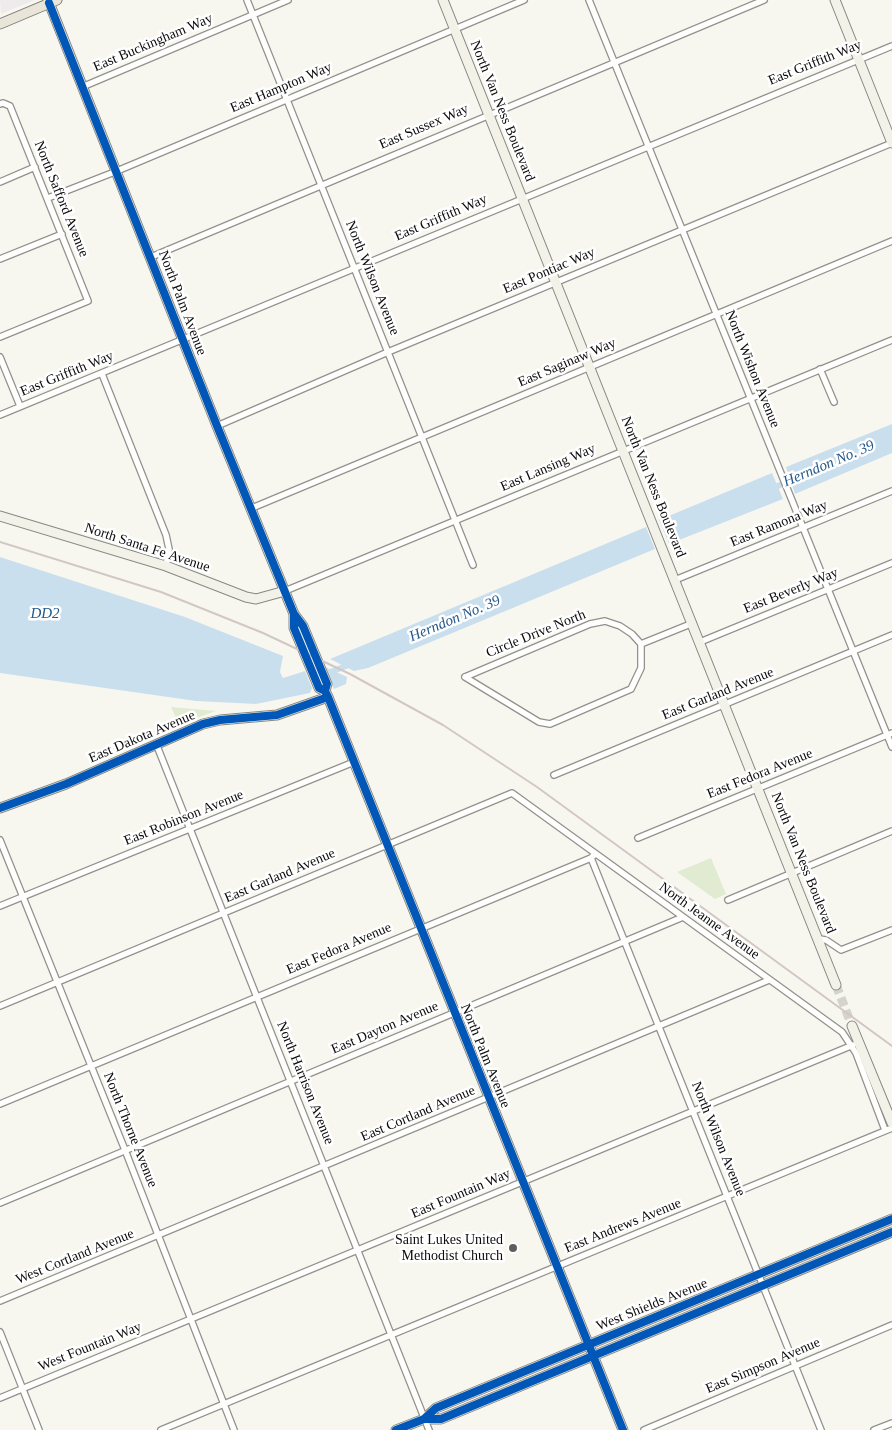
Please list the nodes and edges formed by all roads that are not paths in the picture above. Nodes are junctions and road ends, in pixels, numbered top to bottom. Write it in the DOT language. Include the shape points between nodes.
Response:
graph roads {
  1 [pos="247,0"];
  2 [pos="288,0"];
  3 [pos="443,0"];
  4 [pos="524,0"];
  5 [pos="589,0"];
  6 [pos="764,0"];
  7 [pos="835,0"];
  8 [pos="51,1"];
  9 [pos="253,15"];
  10 [pos="0,24"];
  11 [pos="454,29"];
  12 [pos="892,46"];
  13 [pos="859,59"];
  14 [pos="614,62"];
  15 [pos="82,87"];
  16 [pos="287,99"];
  17 [pos="0,104"];
  18 [pos="489,114"];
  19 [pos="892,143"];
  20 [pos="648,145"];
  21 [pos="35,167"];
  22 [pos="117,172"];
  23 [pos="0,182"];
  24 [pos="321,184"];
  25 [pos="48,198"];
  26 [pos="522,198"];
  27 [pos="682,230"];
  28 [pos="62,234"];
  29 [pos="892,242"];
  30 [pos="151,257"];
  31 [pos="0,260"];
  32 [pos="354,268"];
  33 [pos="556,282"];
  34 [pos="717,314"];
  35 [pos="0,337"];
  36 [pos="182,340"];
  37 [pos="892,340"];
  38 [pos="388,352"];
  39 [pos="0,357"];
  40 [pos="590,367"];
  41 [pos="820,369"];
  42 [pos="102,374"];
  43 [pos="750,398"];
  44 [pos="834,402"];
  45 [pos="20,406"];
  46 [pos="0,415"];
  47 [pos="217,426"];
  48 [pos="421,436"];
  49 [pos="623,450"];
  50 [pos="892,491"];
  51 [pos="252,508"];
  52 [pos="0,516"];
  53 [pos="455,521"];
  54 [pos="803,528"];
  55 [pos="892,563"];
  56 [pos="473,565"];
  57 [pos="166,566"];
  58 [pos="675,580"];
  59 [pos="828,589"];
  60 [pos="285,590"];
  61 [pos="693,623"];
  62 [pos="892,635"];
  63 [pos="700,642"];
  64 [pos="641,644"];
  65 [pos="854,651"];
  66 [pos="324,690"];
  67 [pos="725,705"];
  68 [pos="890,734"];
  69 [pos="157,746"];
  70 [pos="892,747"];
  71 [pos="354,762"];
  72 [pos="554,774"];
  73 [pos="759,788"];
  74 [pos="512,793"];
  75 [pos="0,808"];
  76 [pos="190,829"];
  77 [pos="892,832"];
  78 [pos="638,838"];
  79 [pos="0,840"];
  80 [pos="387,844"];
  81 [pos="593,856"];
  82 [pos="792,873"];
  83 [pos="24,897"];
  84 [pos="728,900"];
  85 [pos="0,906"];
  86 [pos="224,914"];
  87 [pos="683,918"];
  88 [pos="420,928"];
  89 [pos="892,930"];
  90 [pos="819,940"];
  91 [pos="624,942"];
  92 [pos="769,980"];
  93 [pos="58,982"];
  94 [pos="836,985"];
  95 [pos="257,997"];
  96 [pos="0,1006"];
  97 [pos="454,1013"];
  98 [pos="852,1026"];
  99 [pos="658,1027"];
  100 [pos="852,1045"];
  101 [pos="91,1066"];
  102 [pos="291,1081"];
  103 [pos="870,1085"];
  104 [pos="488,1097"];
  105 [pos="882,1098"];
  106 [pos="0,1104"];
  107 [pos="693,1112"];
  108 [pos="889,1127"];
  109 [pos="892,1128"];
  110 [pos="125,1150"];
  111 [pos="326,1166"];
  112 [pos="522,1182"];
  113 [pos="728,1196"];
  114 [pos="0,1203"];
  115 [pos="892,1220"];
  116 [pos="892,1232"];
  117 [pos="159,1236"];
  118 [pos="358,1251"];
  119 [pos="556,1267"];
  120 [pos="760,1280"];
  121 [pos="0,1301"];
  122 [pos="190,1319"];
  123 [pos="892,1325"];
  124 [pos="0,1332"];
  125 [pos="390,1336"];
  126 [pos="587,1346"];
  127 [pos="591,1356"];
  128 [pos="794,1366"];
  129 [pos="23,1388"];
  130 [pos="0,1398"];
  131 [pos="224,1404"];
  132 [pos="424,1419"];
  133 [pos="892,1423"];
  134 [pos="39,1430"];
  135 [pos="161,1430"];
  136 [pos="234,1430"];
  137 [pos="396,1430"];
  138 [pos="429,1430"];
  139 [pos="622,1430"];
  140 [pos="644,1430"];
  141 [pos="821,1430"];
  142 [pos="874,1430"];
  1 -- 9 [label="street, North Wilson Avenue"];
  2 -- 9 [label="street, East Buckingham Way"];
  3 -- 11 [label="main road, North Van Ness Boulevard"];
  4 -- 11 [label="street, East Hampton Way"];
  5 -- 14 [label="street, North Wishon Avenue"];
  6 -- 14 [label="street, East Sussex Way"];
  7 -- 13 [label="main road"];
  8 -- 10 [label="main road"];
  8 -- 15 [label="main road, North Palm Avenue"];
  9 -- 15 [label="street, East Buckingham Way"];
  9 -- 16 [label="street, North Wilson Avenue"];
  11 -- 16 [label="street, East Hampton Way"];
  11 -- 18 [label="main road, North Van Ness Boulevard"];
  12 -- 13 [label="street, East Griffith Way"];
  13 -- 19 [label="main road"];
  13 -- 20 [label="street, East Griffith Way"];
  14 -- 18 [label="street, East Sussex Way"];
  14 -- 20 [label="street, North Wishon Avenue"];
  15 -- 22 [label="main road, North Palm Avenue"];
  16 -- 22 [label="street, East Hampton Way"];
  16 -- 24 [label="street, North Wilson Avenue"];
  17 -- 21 [label="street, North Safford Avenue" via="10,106"];
  18 -- 24 [label="street, East Sussex Way"];
  18 -- 26 [label="main road, North Van Ness Boulevard"];
  19 -- 27 [label="street, East Pontiac Way"];
  20 -- 26 [label="street, East Griffith Way"];
  20 -- 27 [label="street, North Wishon Avenue"];
  21 -- 23 [label="street"];
  21 -- 25 [label="street, North Safford Avenue"];
  22 -- 25 [label="street, East Hampton Way"];
  22 -- 30 [label="main road, North Palm Avenue"];
  24 -- 30 [label="street, East Sussex Way"];
  24 -- 32 [label="street, North Wilson Avenue"];
  25 -- 28 [label="street, North Safford Avenue"];
  26 -- 32 [label="street, East Griffith Way"];
  26 -- 33 [label="main road, North Van Ness Boulevard"];
  27 -- 33 [label="street, East Pontiac Way"];
  27 -- 34 [label="street, North Wishon Avenue"];
  28 -- 31 [label="street"];
  28 -- 35 [label="street, North Safford Avenue" via="88,300"];
  29 -- 34 [label="street, East Saginaw Way"];
  30 -- 36 [label="main road, North Palm Avenue"];
  32 -- 36 [label="street, East Griffith Way"];
  32 -- 38 [label="street, North Wilson Avenue"];
  33 -- 38 [label="street, East Pontiac Way"];
  33 -- 40 [label="main road, North Van Ness Boulevard"];
  34 -- 40 [label="street, East Saginaw Way"];
  34 -- 43 [label="street, North Wishon Avenue"];
  36 -- 42 [label="street, East Griffith Way"];
  36 -- 47 [label="main road, North Palm Avenue"];
  37 -- 41 [label="street, East Lansing Way"];
  38 -- 47 [label="street, East Pontiac Way"];
  38 -- 48 [label="street, North Wilson Avenue"];
  39 -- 45 [label="street"];
  40 -- 48 [label="street, East Saginaw Way"];
  40 -- 49 [label="main road, North Van Ness Boulevard"];
  41 -- 43 [label="street, East Lansing Way"];
  41 -- 44 [label="street"];
  42 -- 45 [label="street, East Griffith Way"];
  42 -- 57 [label="street" via="166,535 169,549"];
  43 -- 49 [label="street, East Lansing Way"];
  43 -- 54 [label="street, North Wishon Avenue"];
  45 -- 46 [label="street, East Griffith Way"];
  47 -- 51 [label="main road, North Palm Avenue"];
  48 -- 51 [label="street, East Saginaw Way"];
  48 -- 53 [label="street, North Wilson Avenue"];
  49 -- 53 [label="street, East Lansing Way"];
  49 -- 58 [label="main road, North Van Ness Boulevard"];
  50 -- 54 [label="street, East Ramona Way"];
  51 -- 60 [label="main road, North Palm Avenue"];
  52 -- 57 [label="main road, North Santa Fe Avenue"];
  53 -- 56 [label="street, North Wilson Avenue"];
  53 -- 60 [label="street, East Lansing Way"];
  54 -- 58 [label="street, East Ramona Way"];
  54 -- 59 [label="street, North Wishon Avenue"];
  55 -- 59 [label="street, East Beverly Way"];
  57 -- 60 [label="main road, North Santa Fe Avenue" via="246,597 256,599"];
  58 -- 61 [label="main road, North Van Ness Boulevard"];
  59 -- 63 [label="street, East Beverly Way"];
  59 -- 65 [label="street, North Wishon Avenue"];
  60 -- 66 [label="main road, North Palm Avenue" via="294,614 294,628"];
  61 -- 63 [label="main road, North Van Ness Boulevard"];
  61 -- 64 [label="street"];
  62 -- 65 [label="street, East Garland Avenue"];
  63 -- 67 [label="main road, North Van Ness Boulevard"];
  64 -- 64 [label="street, Circle Drive North" via="641,668 631,689 550,724 539,722 465,677 597,623 620,626"];
  65 -- 67 [label="street, East Garland Avenue"];
  65 -- 68 [label="street, North Wishon Avenue"];
  66 -- 69 [label="main road, East Dakota Avenue" via="276,714 203,724"];
  66 -- 71 [label="main road, North Palm Avenue"];
  67 -- 72 [label="street, East Garland Avenue"];
  67 -- 73 [label="main road, North Van Ness Boulevard"];
  68 -- 70 [label="street, North Wishon Avenue"];
  68 -- 73 [label="street, East Fedora Avenue"];
  69 -- 75 [label="main road, East Dakota Avenue"];
  69 -- 76 [label="street, North Harrison Avenue"];
  71 -- 76 [label="street, East Robinson Avenue"];
  71 -- 80 [label="main road, North Palm Avenue"];
  73 -- 78 [label="street, East Fedora Avenue"];
  73 -- 82 [label="main road, North Van Ness Boulevard"];
  74 -- 80 [label="street, East Garland Avenue"];
  74 -- 81 [label="street, North Jeanne Avenue"];
  76 -- 83 [label="street, East Robinson Avenue"];
  76 -- 86 [label="street, North Harrison Avenue"];
  77 -- 82 [label="street"];
  79 -- 83 [label="street, North Thorne Avenue"];
  80 -- 86 [label="street, East Garland Avenue"];
  80 -- 88 [label="main road, North Palm Avenue"];
  81 -- 87 [label="street, North Jeanne Avenue"];
  81 -- 88 [label="street, East Fedora Avenue"];
  81 -- 91 [label="street, North Wilson Avenue"];
  82 -- 84 [label="street"];
  82 -- 90 [label="main road, North Van Ness Boulevard"];
  83 -- 85 [label="street, East Robinson Avenue"];
  83 -- 93 [label="street, North Thorne Avenue"];
  86 -- 93 [label="street, East Garland Avenue"];
  86 -- 95 [label="street, North Harrison Avenue"];
  87 -- 91 [label="street, East Dayton Avenue"];
  87 -- 92 [label="street, North Jeanne Avenue"];
  88 -- 95 [label="street, East Fedora Avenue"];
  88 -- 97 [label="main road, North Palm Avenue"];
  89 -- 90 [label="street" via="841,950 826,940"];
  90 -- 94 [label="main road, North Van Ness Boulevard"];
  91 -- 97 [label="street, East Dayton Avenue"];
  91 -- 99 [label="street, North Wilson Avenue"];
  92 -- 99 [label="street, East Cortland Avenue"];
  92 -- 100 [label="street, North Jeanne Avenue" via="842,1032"];
  93 -- 96 [label="street, East Garland Avenue"];
  93 -- 101 [label="street, North Thorne Avenue"];
  95 -- 101 [label="street, East Fedora Avenue"];
  95 -- 102 [label="street, North Harrison Avenue"];
  97 -- 102 [label="street, East Dayton Avenue"];
  97 -- 104 [label="main road, North Palm Avenue"];
  98 -- 105 [label="main road"];
  99 -- 104 [label="street, East Cortland Avenue"];
  99 -- 107 [label="street, North Wilson Avenue"];
  100 -- 103 [label="street, North Jeanne Avenue"];
  100 -- 107 [label="street, East Fountain Way"];
  101 -- 106 [label="street, East Fedora Avenue"];
  101 -- 110 [label="street, North Thorne Avenue"];
  102 -- 110 [label="street, East Dayton Avenue"];
  102 -- 111 [label="street, North Harrison Avenue"];
  103 -- 105 [label="street, North Jeanne Avenue"];
  103 -- 108 [label="street, North Jeanne Avenue"];
  104 -- 111 [label="street, East Cortland Avenue"];
  104 -- 112 [label="main road, North Palm Avenue"];
  105 -- 108 [label="main road"];
  107 -- 112 [label="street, East Fountain Way"];
  107 -- 113 [label="street, North Wilson Avenue"];
  108 -- 109 [label="street, East Andrews Avenue"];
  108 -- 113 [label="street, East Andrews Avenue"];
  110 -- 114 [label="street, East Dayton Avenue"];
  110 -- 117 [label="street, North Thorne Avenue"];
  111 -- 117 [label="street, East Cortland Avenue"];
  111 -- 118 [label="street, North Harrison Avenue"];
  112 -- 118 [label="street, East Fountain Way"];
  112 -- 119 [label="main road, North Palm Avenue"];
  113 -- 119 [label="street, East Andrews Avenue"];
  113 -- 120 [label="street, North Wilson Avenue"];
  115 -- 120 [label="main road, West Shields Avenue"];
  116 -- 120 [label="main road, West Shields Avenue"];
  117 -- 121 [label="street, West Cortland Avenue"];
  117 -- 122 [label="street, North Thorne Avenue"];
  118 -- 122 [label="street, East Fountain Way"];
  118 -- 125 [label="street, North Harrison Avenue"];
  119 -- 125 [label="street, East Andrews Avenue"];
  119 -- 126 [label="main road, North Palm Avenue"];
  120 -- 126 [label="main road, West Shields Avenue"];
  120 -- 127 [label="main road, West Shields Avenue"];
  120 -- 128 [label="street, North Wilson Avenue"];
  122 -- 129 [label="street, West Fountain Way"];
  122 -- 131 [label="street, North Thorne Avenue"];
  123 -- 128 [label="street, East Simpson Avenue"];
  124 -- 129 [label="street"];
  125 -- 131 [label="street, East Andrews Avenue"];
  125 -- 132 [label="street, North Harrison Avenue"];
  126 -- 127 [label="main road, North Palm Avenue"];
  126 -- 132 [label="main road, West Shields Avenue" via="436,1408"];
  127 -- 132 [label="main road, West Shields Avenue" via="441,1419"];
  127 -- 139 [label="main road, North Palm Avenue"];
  128 -- 140 [label="street, East Simpson Avenue"];
  128 -- 141 [label="street, North Wilson Avenue"];
  129 -- 130 [label="street, West Fountain Way"];
  129 -- 134 [label="street"];
  131 -- 135 [label="street, East Andrews Avenue"];
  131 -- 136 [label="street, North Thorne Avenue"];
  132 -- 137 [label="main road, West Shields Avenue"];
  132 -- 138 [label="street, North Harrison Avenue"];
  133 -- 142 [label="street"];
}
